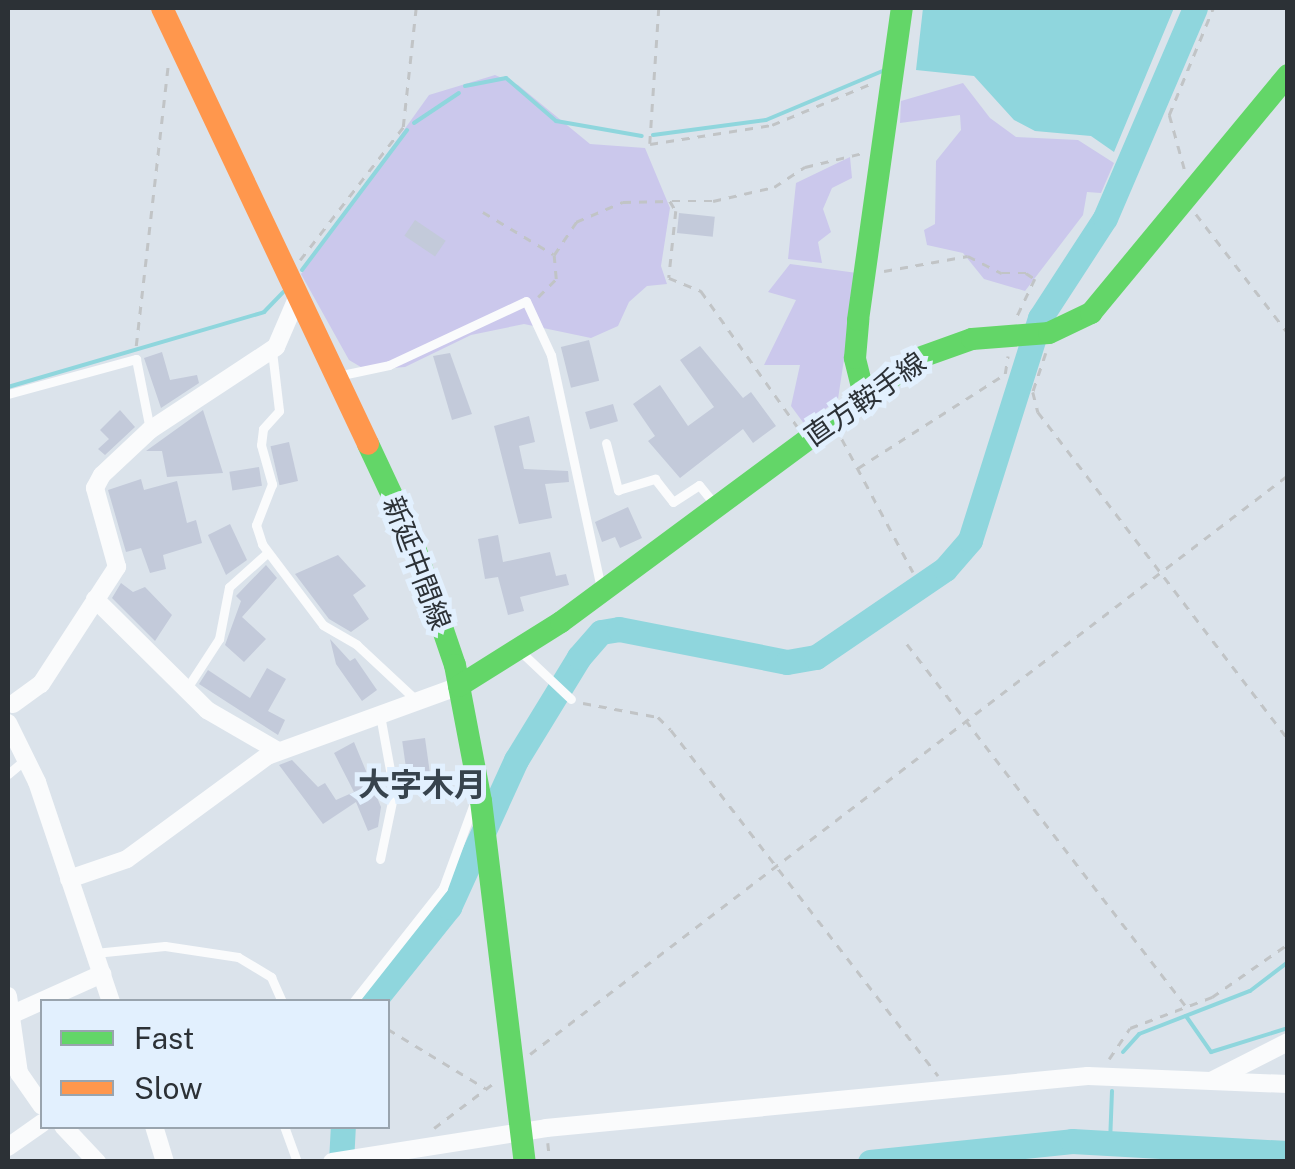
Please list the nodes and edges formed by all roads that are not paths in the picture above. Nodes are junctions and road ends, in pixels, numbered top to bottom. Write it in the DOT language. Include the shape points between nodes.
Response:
graph roads {
  1 [pos="162,8"];
  2 [pos="902,8"];
  3 [pos="1288,75"];
  4 [pos="298,296"];
  5 [pos="272,351"];
  6 [pos="337,376"];
  7 [pos="8,394"];
  8 [pos="864,395"];
  9 [pos="150,430"];
  10 [pos="606,444"];
  11 [pos="717,507"];
  12 [pos="268,553"];
  13 [pos="602,592"];
  14 [pos="95,599"];
  15 [pos="520,651"];
  16 [pos="459,686"];
  17 [pos="186,690"];
  18 [pos="416,699"];
  19 [pos="572,699"];
  20 [pos="13,704"];
  21 [pos="380,712"];
  22 [pos="8,722"];
  23 [pos="278,751"];
  24 [pos="28,758"];
  25 [pos="8,774"];
  26 [pos="480,797"];
  27 [pos="380,859"];
  28 [pos="70,879"];
  29 [pos="94,953"];
  30 [pos="102,974"];
  31 [pos="8,996"];
  32 [pos="46,999"];
  33 [pos="110,999"];
  34 [pos="281,999"];
  35 [pos="355,999"];
  36 [pos="40,1002"];
  37 [pos="13,1014"];
  38 [pos="1288,1042"];
  39 [pos="1213,1080"];
  40 [pos="1288,1084"];
  41 [pos="40,1103"];
  42 [pos="40,1125"];
  43 [pos="66,1129"];
  44 [pos="155,1129"];
  45 [pos="285,1129"];
  46 [pos="524,1144"];
  47 [pos="8,1147"];
  48 [pos="96,1162"];
  49 [pos="165,1162"];
  50 [pos="297,1162"];
  51 [pos="332,1162"];
  1 -- 4 [label="main road, 新延中間線"];
  2 -- 8 [label="main road" via="855,358"];
  3 -- 8 [label="main road, 直方鞍手線" via="1091,313 1052,332 948,344"];
  4 -- 5 [label="street"];
  4 -- 6 [label="main road, 新延中間線"];
  5 -- 9 [label="street"];
  5 -- 12 [label="lane" via="279,411 263,430 272,484 256,525"];
  6 -- 13 [label="lane" via="389,365 526,302 551,355"];
  6 -- 16 [label="main road, 新延中間線" via="410,536"];
  7 -- 9 [label="lane" via="136,358"];
  8 -- 11 [label="main road, 直方鞍手線"];
  9 -- 14 [label="street" via="95,488 117,568"];
  10 -- 11 [label="lane" via="618,490 656,479 673,502 699,484"];
  11 -- 13 [label="main road, 直方鞍手線"];
  12 -- 17 [label="lane" via="229,588 219,639"];
  12 -- 18 [label="lane" via="323,624"];
  13 -- 15 [label="main road, 直方鞍手線"];
  14 -- 17 [label="street"];
  14 -- 20 [label="street" via="41,684"];
  15 -- 16 [label="main road, 直方鞍手線"];
  15 -- 19 [label="lane"];
  16 -- 18 [label="street"];
  16 -- 26 [label="main road, 新延中間線"];
  17 -- 23 [label="street"];
  18 -- 21 [label="street"];
  21 -- 23 [label="street"];
  21 -- 27 [label="lane" via="394,792"];
  22 -- 24 [label="street"];
  23 -- 28 [label="street" via="127,859"];
  24 -- 25 [label="lane"];
  24 -- 28 [label="street"];
  26 -- 35 [label="lane" via="470,800 456,867"];
  26 -- 46 [label="main road, 新延中間線"];
  28 -- 29 [label="street"];
  29 -- 30 [label="street"];
  29 -- 34 [label="lane" via="166,946 238,956 271,977"];
  30 -- 32 [label="street"];
  30 -- 33 [label="street"];
  31 -- 37 [label="street"];
  36 -- 37 [label="street"];
  37 -- 41 [label="street" via="19,1073"];
  38 -- 39 [label="street"];
  39 -- 40 [label="street"];
  39 -- 46 [label="street" via="1107,1076 946,1090"];
  42 -- 47 [label="street"];
  43 -- 48 [label="street"];
  44 -- 49 [label="street"];
  45 -- 50 [label="lane"];
  46 -- 51 [label="street" via="416,1148"];
}
